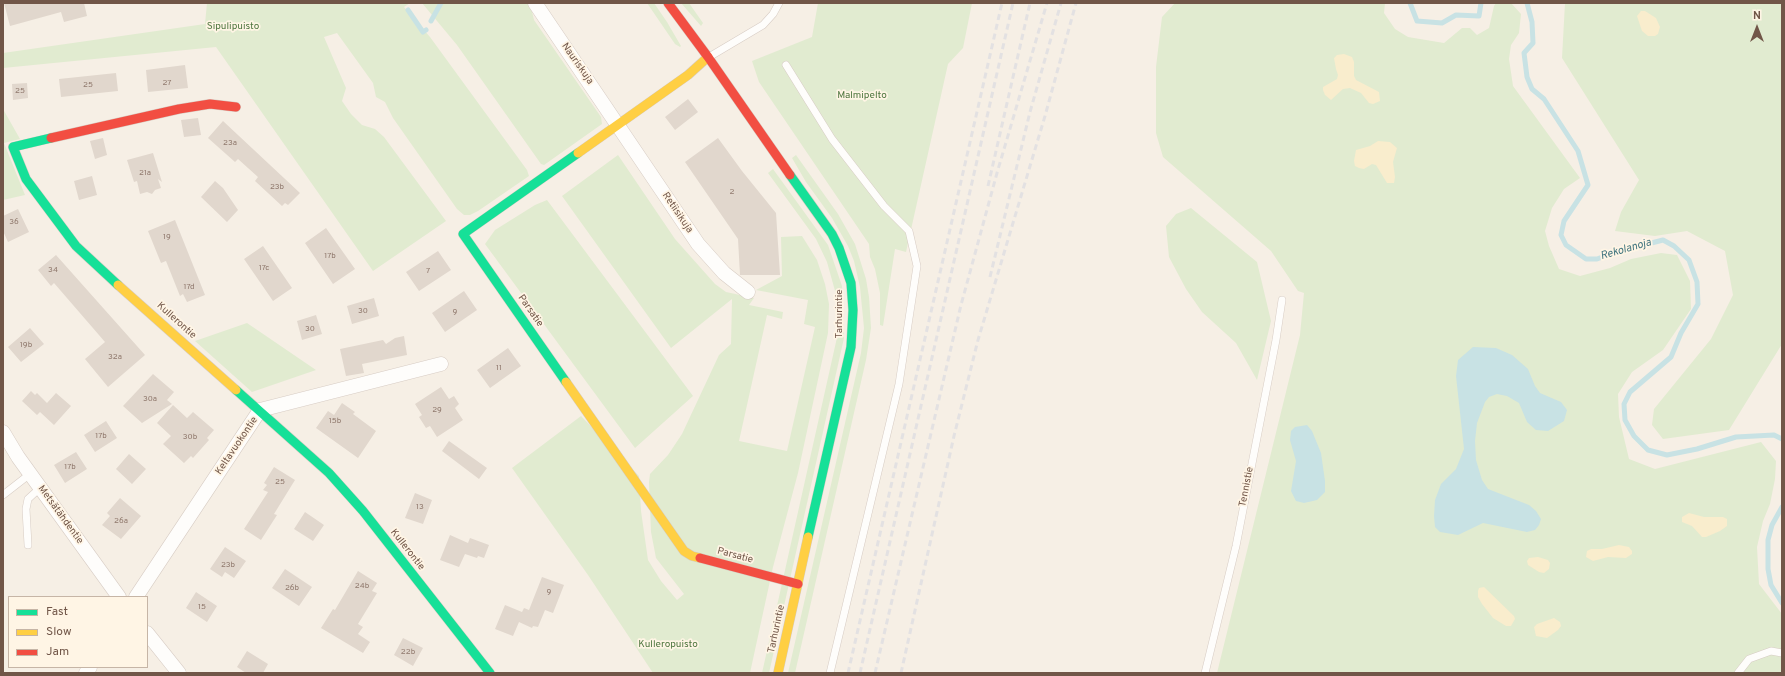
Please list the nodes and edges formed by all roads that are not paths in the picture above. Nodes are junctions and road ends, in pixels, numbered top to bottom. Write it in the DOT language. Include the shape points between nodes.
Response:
graph roads {
  1 [pos="535,3"];
  2 [pos="668,3"];
  3 [pos="778,3"];
  4 [pos="708,57"];
  5 [pos="786,65"];
  6 [pos="236,107"];
  7 [pos="618,124"];
  8 [pos="748,292"];
  9 [pos="1282,300"];
  10 [pos="441,364"];
  11 [pos="260,410"];
  12 [pos="3,432"];
  13 [pos="30,474"];
  14 [pos="40,488"];
  15 [pos="3,495"];
  16 [pos="28,546"];
  17 [pos="798,584"];
  18 [pos="118,596"];
  19 [pos="137,596"];
  20 [pos="148,634"];
  21 [pos="1782,653"];
  22 [pos="179,673"];
  23 [pos="490,673"];
  24 [pos="778,673"];
  25 [pos="830,673"];
  26 [pos="1205,673"];
  27 [pos="1738,673"];
  1 -- 7 [label="street, Nauriskuja"];
  2 -- 4 [label="street, Tarhurintie"];
  3 -- 4 [label="lane" via="773,14 762,25"];
  4 -- 7 [label="street, Parsatie" via="688,75"];
  4 -- 17 [label="street, Tarhurintie" via="832,234 851,284 851,347"];
  5 -- 25 [label="lane" via="832,139 884,206 909,231 917,266 899,384"];
  6 -- 11 [label="street, Kullerontie" via="210,104 179,109 13,147 26,179 76,246"];
  7 -- 8 [label="street, Retiisikuja" via="698,244 724,273"];
  7 -- 17 [label="street, Parsatie" via="463,234 684,551 692,556"];
  9 -- 26 [label="lane, Tennistie" via="1236,546"];
  10 -- 11 [label="street, Keltavuokontie"];
  11 -- 19 [label="street, Keltavuokontie"];
  11 -- 23 [label="street, Kullerontie" via="329,473"];
  12 -- 13 [label="street, Metsätähdentie"];
  13 -- 14 [label="street, Metsätähdentie"];
  13 -- 15 [label="lane"];
  14 -- 16 [label="lane" via="28,499"];
  14 -- 18 [label="street, Metsätähdentie"];
  17 -- 24 [label="street, Tarhurintie"];
  20 -- 22 [label="street"];
  21 -- 27 [label="lane" via="1770,651 1749,659"];
}
